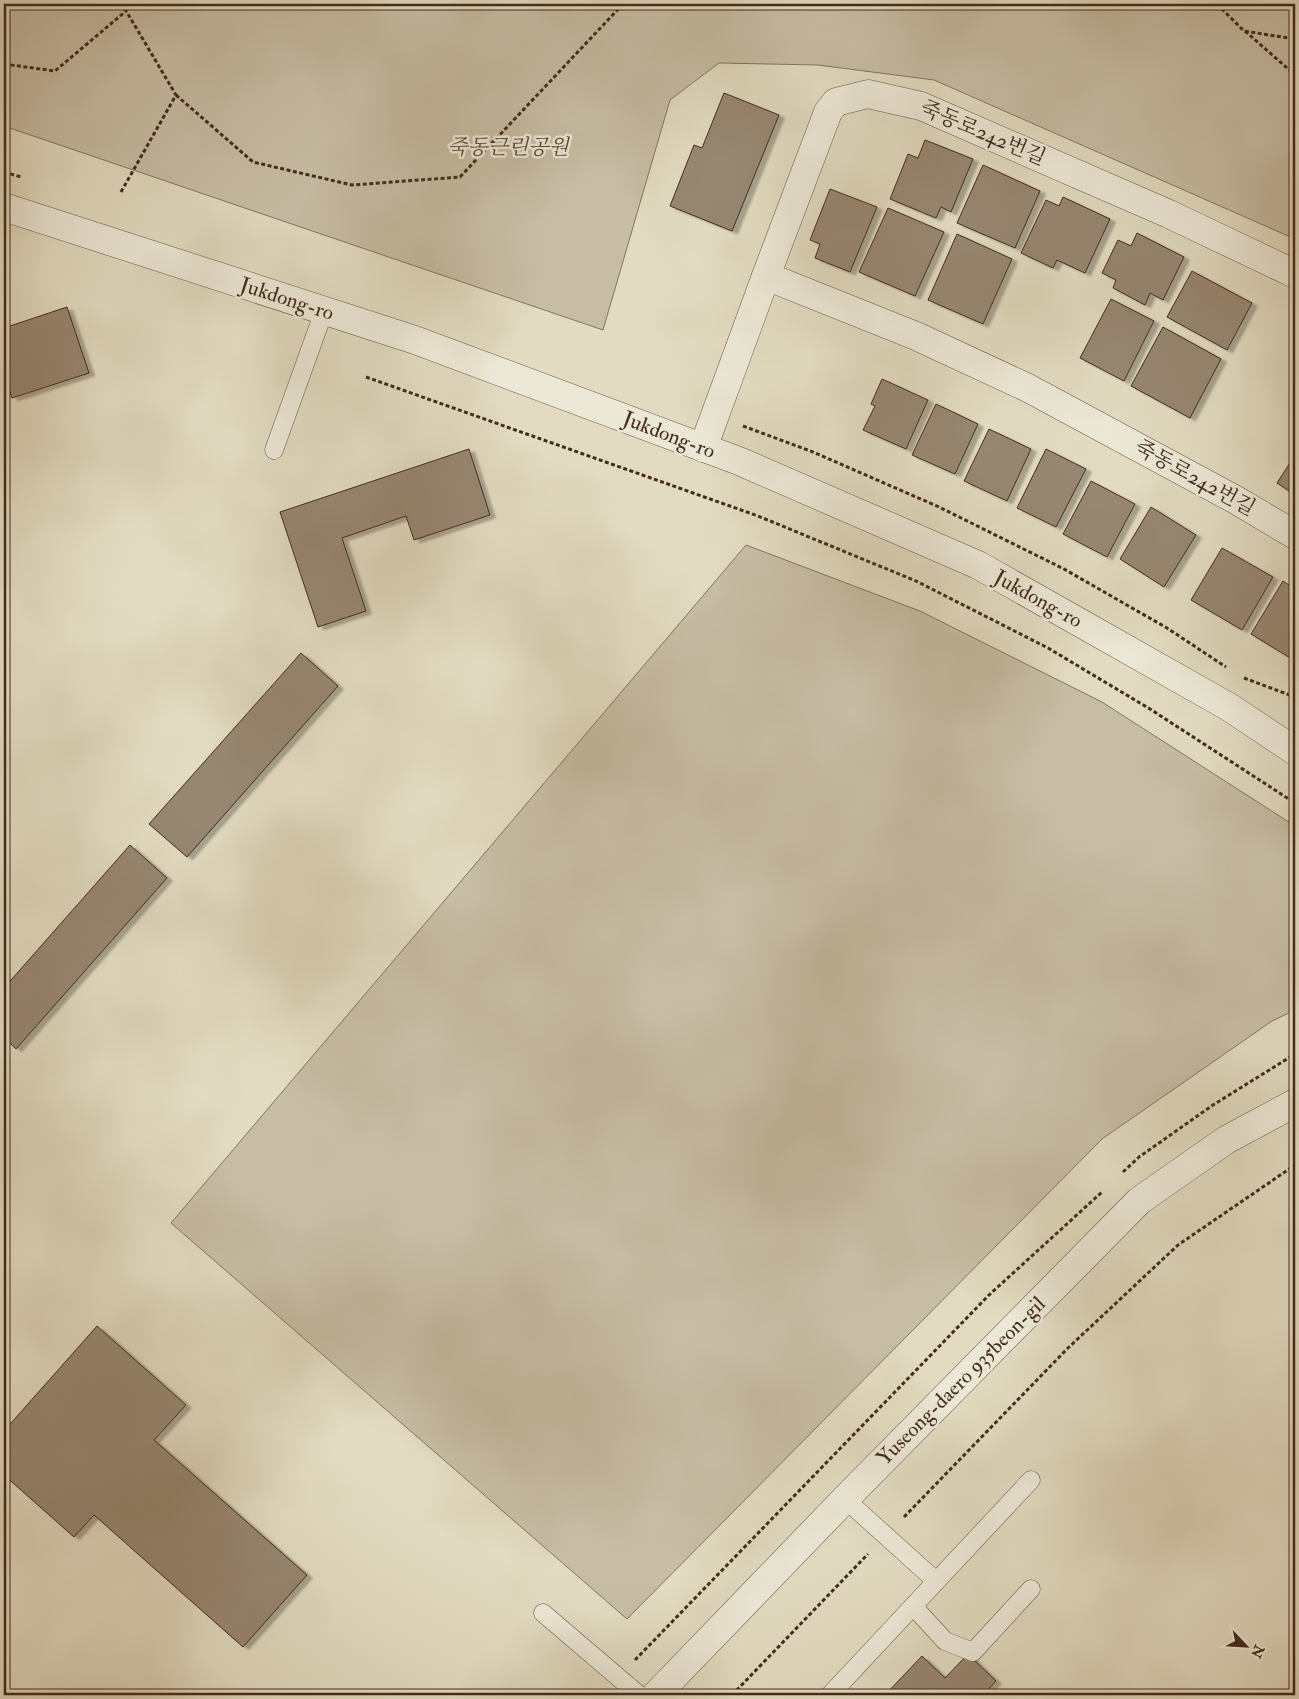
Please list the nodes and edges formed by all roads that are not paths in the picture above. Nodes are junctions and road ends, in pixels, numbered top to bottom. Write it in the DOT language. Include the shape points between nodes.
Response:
graph roads {
  1 [pos="4,207"];
  2 [pos="1295,274"];
  3 [pos="766,276"];
  4 [pos="324,310"];
  5 [pos="703,448"];
  6 [pos="274,450"];
  7 [pos="1295,535"];
  8 [pos="1295,750"];
  9 [pos="1295,1103"];
  10 [pos="1031,1480"];
  11 [pos="845,1499"];
  12 [pos="936,1581"];
  13 [pos="1032,1590"];
  14 [pos="913,1606"];
  15 [pos="543,1613"];
  16 [pos="639,1695"];
  17 [pos="656,1695"];
  18 [pos="830,1695"];
  1 -- 4 [label="street, Jukdong-ro"];
  2 -- 3 [label="street, 죽동로242번길" via="1169,214 921,106 868,94 836,102 828,112"];
  3 -- 5 [label="street, 죽동로242번길"];
  3 -- 7 [label="street, 죽동로242번길" via="916,336 1028,388"];
  4 -- 5 [label="street, Jukdong-ro" via="415,340"];
  4 -- 6 [label="lane"];
  5 -- 8 [label="street, Jukdong-ro" via="978,565 1228,707"];
  9 -- 11 [label="street, Yuseong-daero 935beon-gil" via="1226,1140 1140,1201"];
  10 -- 12 [label="lane"];
  11 -- 12 [label="lane"];
  11 -- 17 [label="street, Yuseong-daero 935beon-gil"];
  12 -- 14 [label="lane"];
  13 -- 14 [label="lane" via="973,1652 945,1640"];
  14 -- 18 [label="lane"];
  15 -- 16 [label="lane"];
}
